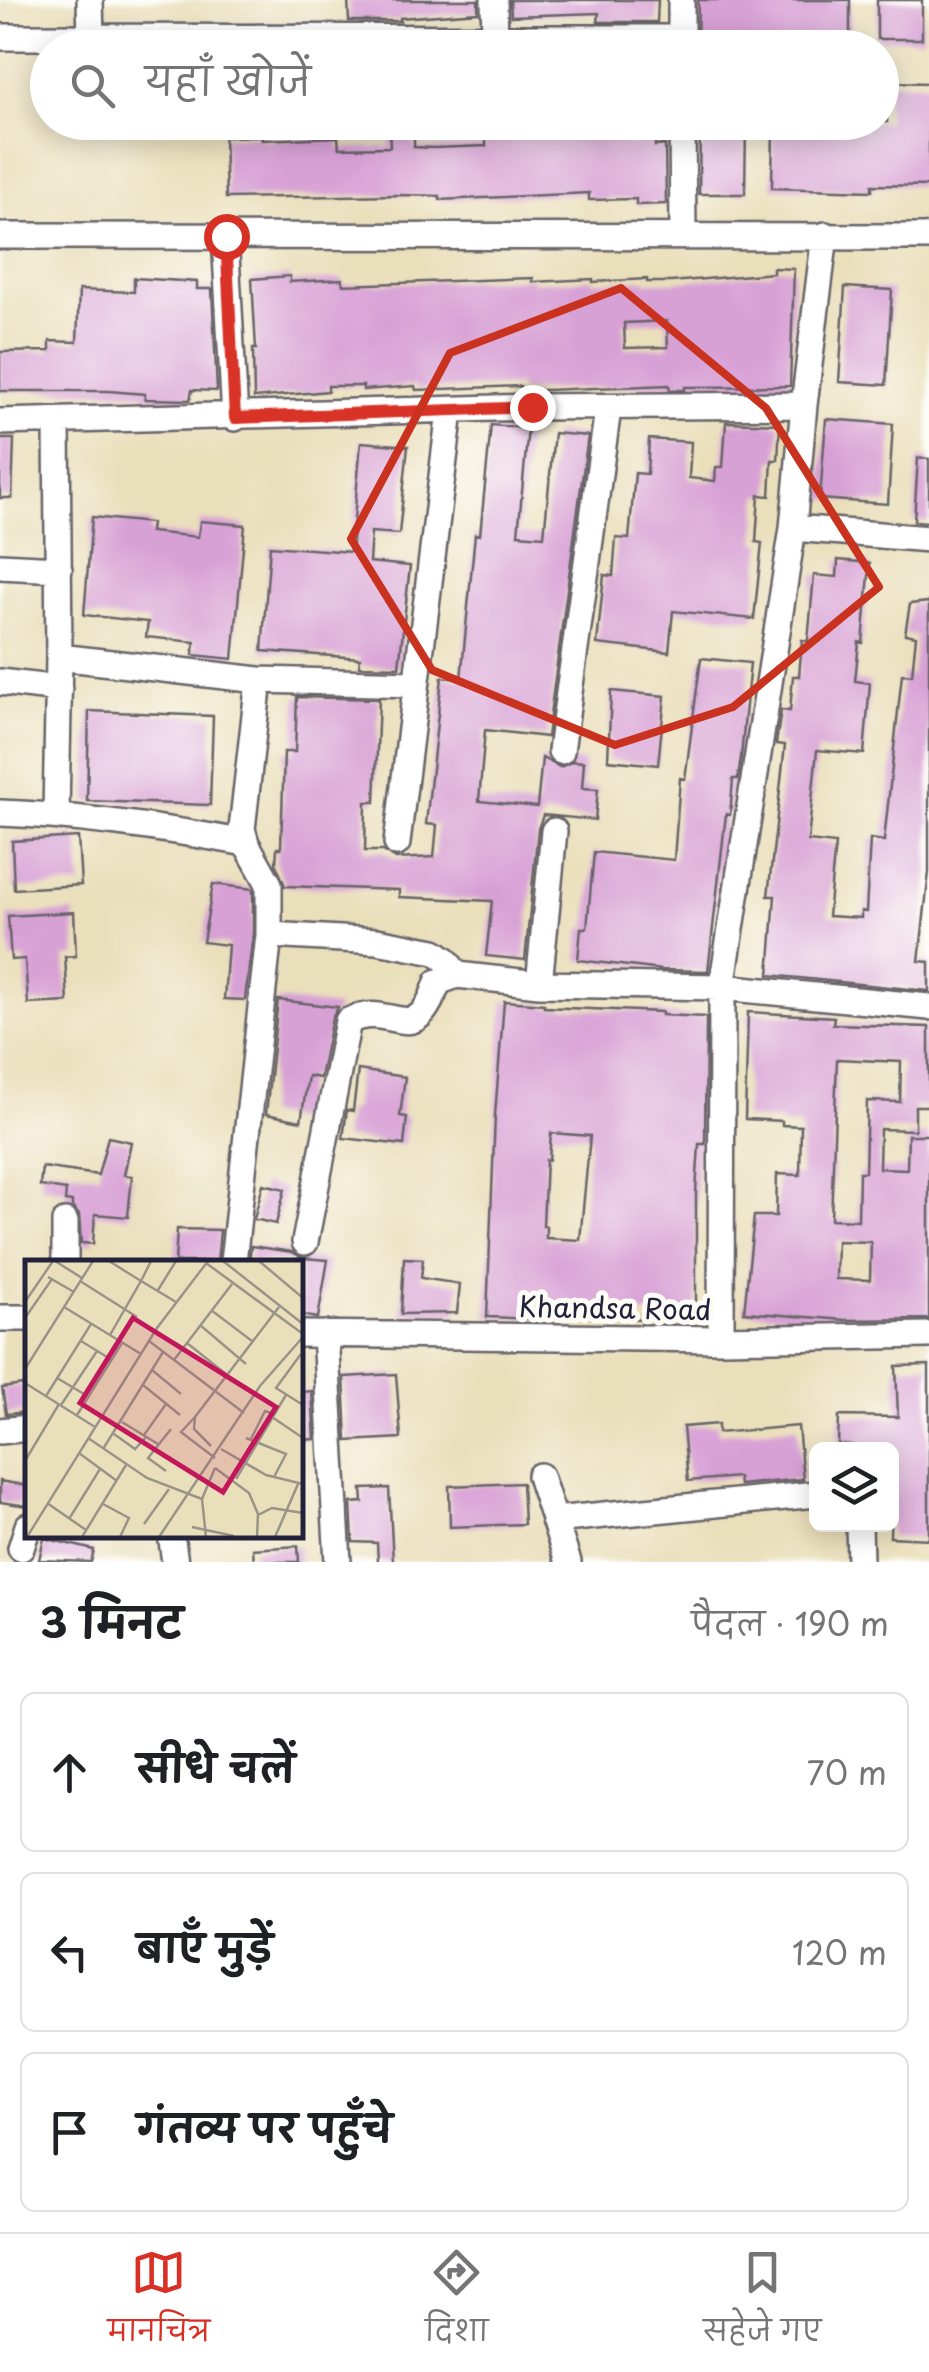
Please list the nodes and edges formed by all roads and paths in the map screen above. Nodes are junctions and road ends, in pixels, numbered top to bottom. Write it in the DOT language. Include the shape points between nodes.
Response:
graph roads {
  1 [pos="90,0"];
  2 [pos="494,0"];
  3 [pos="681,0"];
  4 [pos="92,30"];
  5 [pos="495,30"];
  6 [pos="681,30"];
  7 [pos="0,38"];
  8 [pos="30,38"];
  9 [pos="682,140"];
  10 [pos="683,235"];
  11 [pos="825,235"];
  12 [pos="0,236"];
  13 [pos="226,236"];
  14 [pos="929,236"];
  15 [pos="804,404"];
  16 [pos="608,409"];
  17 [pos="450,412"];
  18 [pos="235,418"];
  19 [pos="0,422"];
  20 [pos="57,423"];
  21 [pos="793,528"];
  22 [pos="929,539"];
  23 [pos="0,566"];
  24 [pos="59,568"];
  25 [pos="60,657"];
  26 [pos="259,680"];
  27 [pos="0,682"];
  28 [pos="416,684"];
  29 [pos="59,689"];
  30 [pos="561,750"];
  31 [pos="0,813"];
  32 [pos="56,815"];
  33 [pos="554,831"];
  34 [pos="397,842"];
  35 [pos="246,843"];
  36 [pos="269,935"];
  37 [pos="457,975"];
  38 [pos="539,984"];
  39 [pos="722,987"];
  40 [pos="929,1007"];
  41 [pos="65,1222"];
  42 [pos="304,1242"];
  43 [pos="65,1260"];
  44 [pos="233,1260"];
  45 [pos="313,1334"];
  46 [pos="929,1335"];
  47 [pos="721,1339"];
  48 [pos="25,1428"];
  49 [pos="0,1430"];
  50 [pos="540,1476"];
  51 [pos="809,1495"];
  52 [pos="554,1520"];
  53 [pos="859,1532"];
  54 [pos="172,1537"];
  55 [pos="175,1562"];
  56 [pos="338,1562"];
  57 [pos="568,1562"];
  58 [pos="860,1562"];
  1 -- 4 [label="street"];
  2 -- 5 [label="street"];
  3 -- 6 [label="street"];
  7 -- 8 [label="street"];
  9 -- 10 [label="street"];
  10 -- 11 [label="street"];
  10 -- 13 [label="street"];
  11 -- 14 [label="street"];
  11 -- 15 [label="street"];
  12 -- 13 [label="street"];
  13 -- 18 [label="street"];
  15 -- 16 [label="street"];
  15 -- 21 [label="street"];
  16 -- 17 [label="street"];
  16 -- 30 [label="street"];
  17 -- 18 [label="street"];
  17 -- 28 [label="street"];
  18 -- 20 [label="street"];
  19 -- 20 [label="street"];
  20 -- 24 [label="street"];
  21 -- 22 [label="street"];
  21 -- 39 [label="street"];
  23 -- 24 [label="street"];
  24 -- 25 [label="street"];
  25 -- 26 [label="street"];
  25 -- 29 [label="street"];
  26 -- 28 [label="street"];
  26 -- 35 [label="street" via="242,812"];
  27 -- 29 [label="street"];
  28 -- 34 [label="street"];
  29 -- 32 [label="street"];
  31 -- 32 [label="street"];
  32 -- 35 [label="street"];
  33 -- 38 [label="street"];
  35 -- 36 [label="street" via="270,884"];
  36 -- 37 [label="street" via="435,952"];
  36 -- 44 [label="street"];
  37 -- 38 [label="street"];
  37 -- 42 [label="street" via="438,982 428,1010 413,1020 361,1015 348,1021"];
  38 -- 39 [label="street"];
  39 -- 40 [label="street"];
  39 -- 47 [label="street"];
  41 -- 43 [label="street"];
  45 -- 47 [label="street, Khandsa Road"];
  45 -- 56 [label="street"];
  46 -- 47 [label="street, Khandsa Road"];
  48 -- 49 [label="street"];
  50 -- 52 [label="street"];
  51 -- 52 [label="street"];
  52 -- 57 [label="street"];
  53 -- 58 [label="street"];
  54 -- 55 [label="street"];
}
